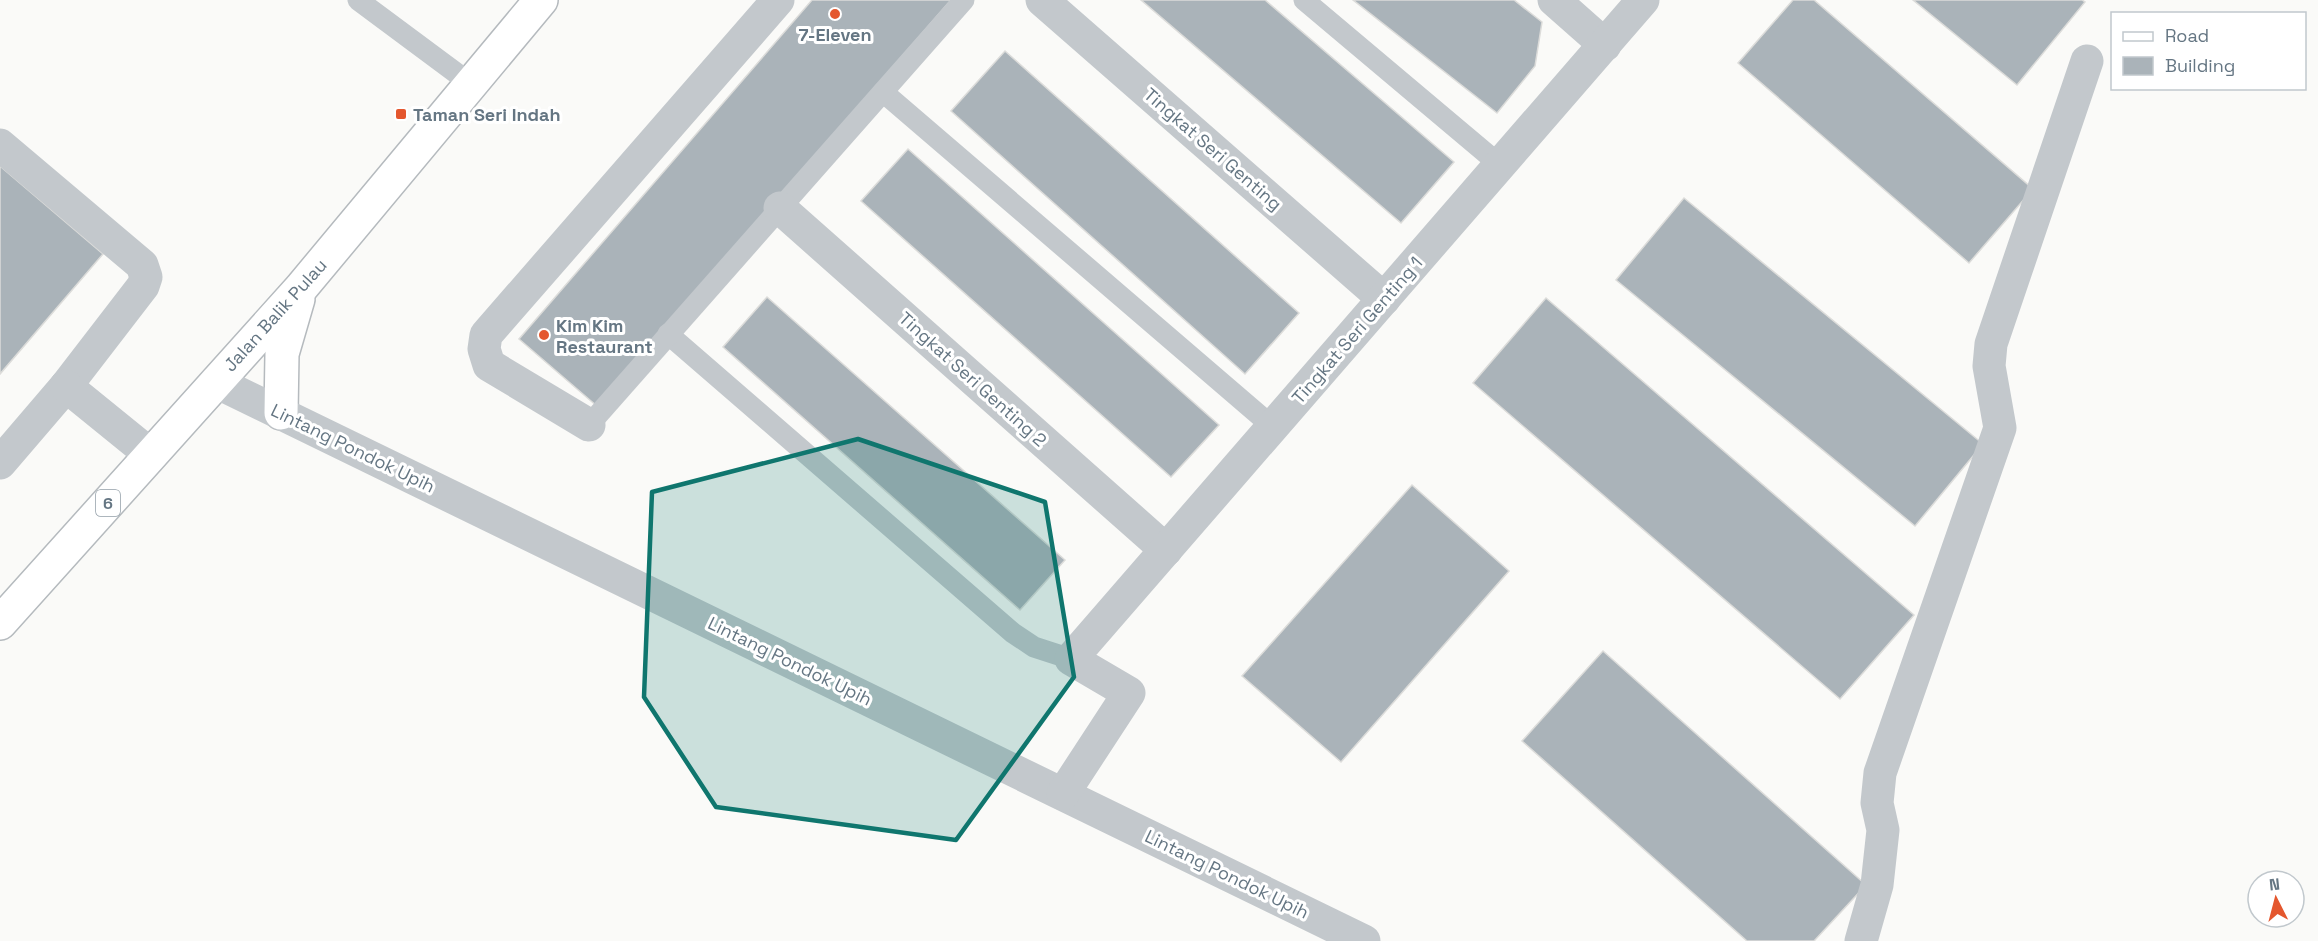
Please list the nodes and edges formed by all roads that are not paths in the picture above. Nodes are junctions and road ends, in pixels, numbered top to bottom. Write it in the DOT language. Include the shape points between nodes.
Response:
graph roads {
  1 [pos="358,0"];
  2 [pos="541,0"];
  3 [pos="778,0"];
  4 [pos="964,0"];
  5 [pos="1042,0"];
  6 [pos="1304,0"];
  7 [pos="1554,0"];
  8 [pos="1643,0"];
  9 [pos="1605,45"];
  10 [pos="2087,61"];
  11 [pos="471,84"];
  12 [pos="883,92"];
  13 [pos="0,145"];
  14 [pos="1500,165"];
  15 [pos="780,208"];
  16 [pos="301,288"];
  17 [pos="1384,299"];
  18 [pos="668,334"];
  19 [pos="216,381"];
  20 [pos="66,386"];
  21 [pos="281,413"];
  22 [pos="589,425"];
  23 [pos="1273,427"];
  24 [pos="151,455"];
  25 [pos="0,463"];
  26 [pos="1166,550"];
  27 [pos="0,623"];
  28 [pos="1071,659"];
  29 [pos="1063,794"];
  30 [pos="1364,941"];
  31 [pos="1861,941"];
  1 -- 11 [label="lane"];
  2 -- 11 [label="main road, Jalan Balik Pulau / 6"];
  3 -- 22 [label="street" via="486,336 484,349 489,365"];
  4 -- 12 [label="lane"];
  5 -- 17 [label="street, Tingkat Seri Genting"];
  6 -- 14 [label="lane"];
  7 -- 9 [label="street"];
  8 -- 9 [label="street, Tingkat Seri Genting 1"];
  9 -- 14 [label="street, Tingkat Seri Genting 1"];
  10 -- 31 [label="street" via="1991,344 1989,366 2000,428 1880,773 1877,803 1883,830 1879,874"];
  11 -- 16 [label="main road, Jalan Balik Pulau / 6"];
  12 -- 15 [label="lane"];
  12 -- 23 [label="lane"];
  13 -- 20 [label="street" via="142,265 146,277"];
  14 -- 17 [label="street, Tingkat Seri Genting 1"];
  15 -- 18 [label="lane"];
  15 -- 26 [label="street, Tingkat Seri Genting 2"];
  16 -- 19 [label="main road, Jalan Balik Pulau / 6"];
  16 -- 21 [label="main road" via="282,354"];
  17 -- 23 [label="street, Tingkat Seri Genting 1"];
  18 -- 22 [label="lane"];
  18 -- 28 [label="lane" via="1013,633 1034,647"];
  19 -- 21 [label="street, Lintang Pondok Upih"];
  19 -- 24 [label="main road, Jalan Balik Pulau / 6"];
  20 -- 24 [label="street"];
  20 -- 25 [label="street"];
  21 -- 29 [label="street, Lintang Pondok Upih"];
  23 -- 26 [label="street, Tingkat Seri Genting 1"];
  24 -- 27 [label="main road, Jalan Balik Pulau / 6"];
  26 -- 28 [label="street, Tingkat Seri Genting 1"];
  28 -- 29 [label="street" via="1129,693"];
  29 -- 30 [label="street, Lintang Pondok Upih"];
}
